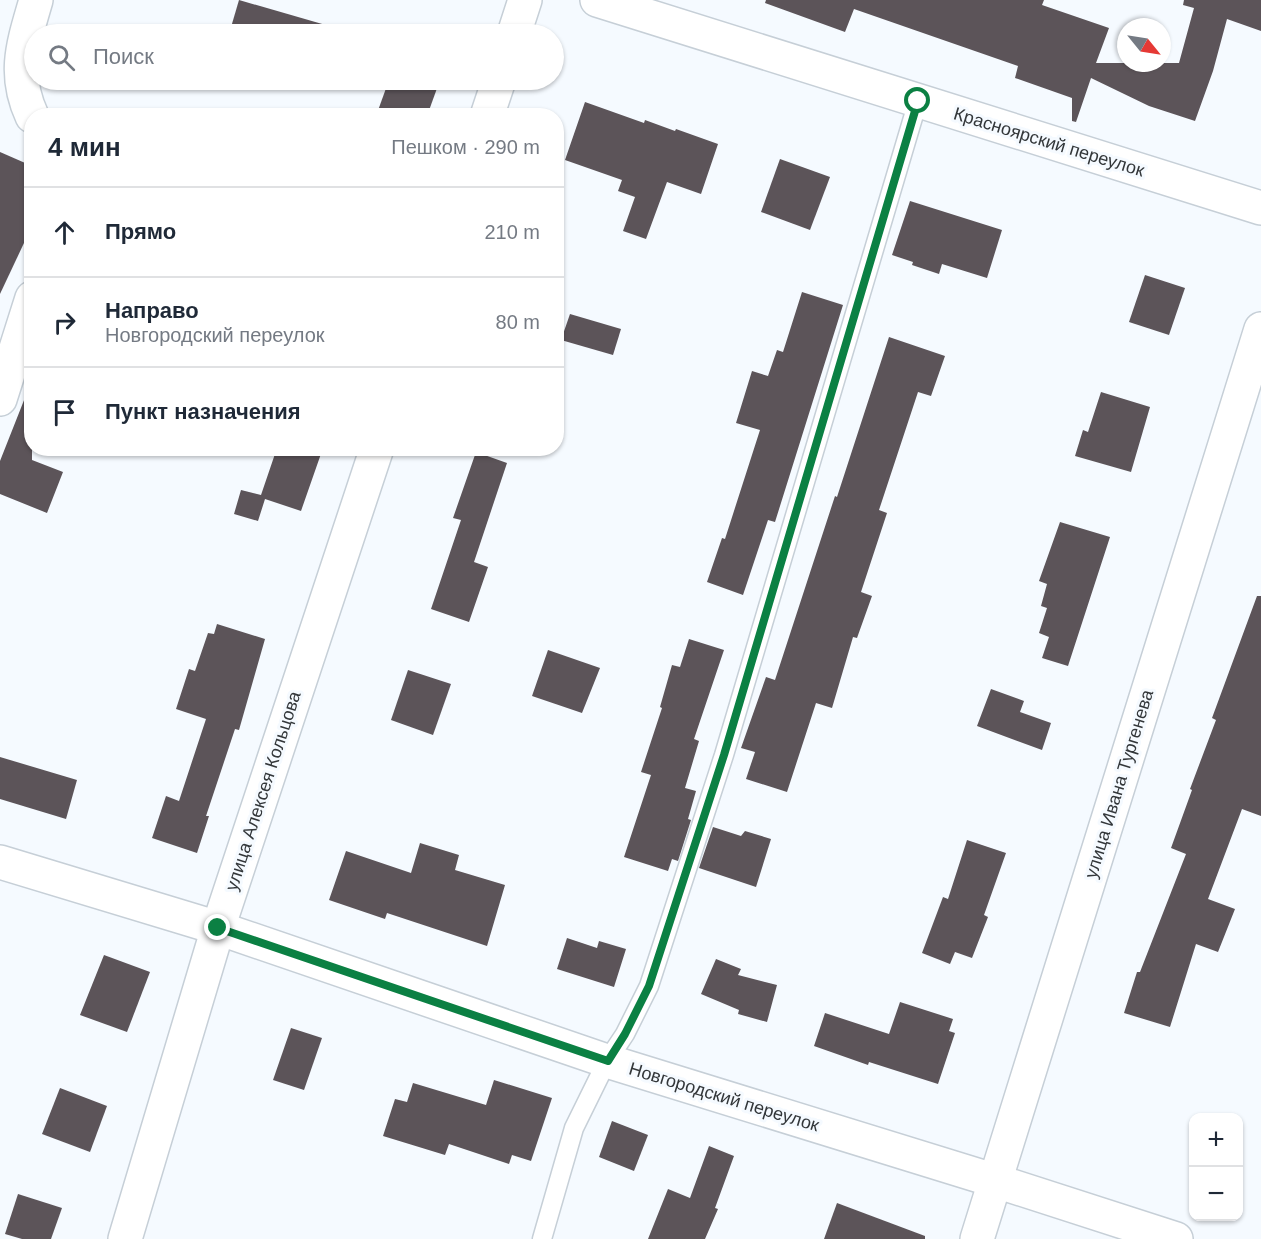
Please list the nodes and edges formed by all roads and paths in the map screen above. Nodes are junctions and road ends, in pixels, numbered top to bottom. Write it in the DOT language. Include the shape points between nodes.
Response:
graph roads {
  1 [pos="36,0"];
  2 [pos="525,0"];
  3 [pos="597,0"];
  4 [pos="30,24"];
  5 [pos="517,24"];
  6 [pos="24,44"];
  7 [pos="496,90"];
  8 [pos="918,101"];
  9 [pos="29,108"];
  10 [pos="490,108"];
  11 [pos="1261,208"];
  12 [pos="24,323"];
  13 [pos="1261,329"];
  14 [pos="0,399"];
  15 [pos="374,456"];
  16 [pos="0,862"];
  17 [pos="218,928"];
  18 [pos="608,1061"];
  19 [pos="996,1181"];
  20 [pos="125,1239"];
  21 [pos="542,1239"];
  22 [pos="977,1239"];
  23 [pos="1176,1239"];
  1 -- 4 [label="street"];
  2 -- 5 [label="street"];
  3 -- 8 [label="street, Красноярский переулок"];
  6 -- 9 [label="street" via="20,68"];
  7 -- 10 [label="street"];
  8 -- 11 [label="street, Красноярский переулок"];
  8 -- 18 [label="lane" via="724,755 649,986"];
  12 -- 14 [label="street"];
  13 -- 19 [label="street, улица Ивана Тургенева"];
  15 -- 17 [label="street, улица Алексея Кольцова"];
  16 -- 17 [label="street, Новгородский переулок"];
  17 -- 18 [label="street, Новгородский переулок"];
  17 -- 20 [label="street, улица Алексея Кольцова"];
  18 -- 19 [label="street, Новгородский переулок"];
  18 -- 21 [label="lane" via="574,1128"];
  19 -- 22 [label="street, улица Ивана Тургенева"];
  19 -- 23 [label="street, Новгородский переулок"];
}
